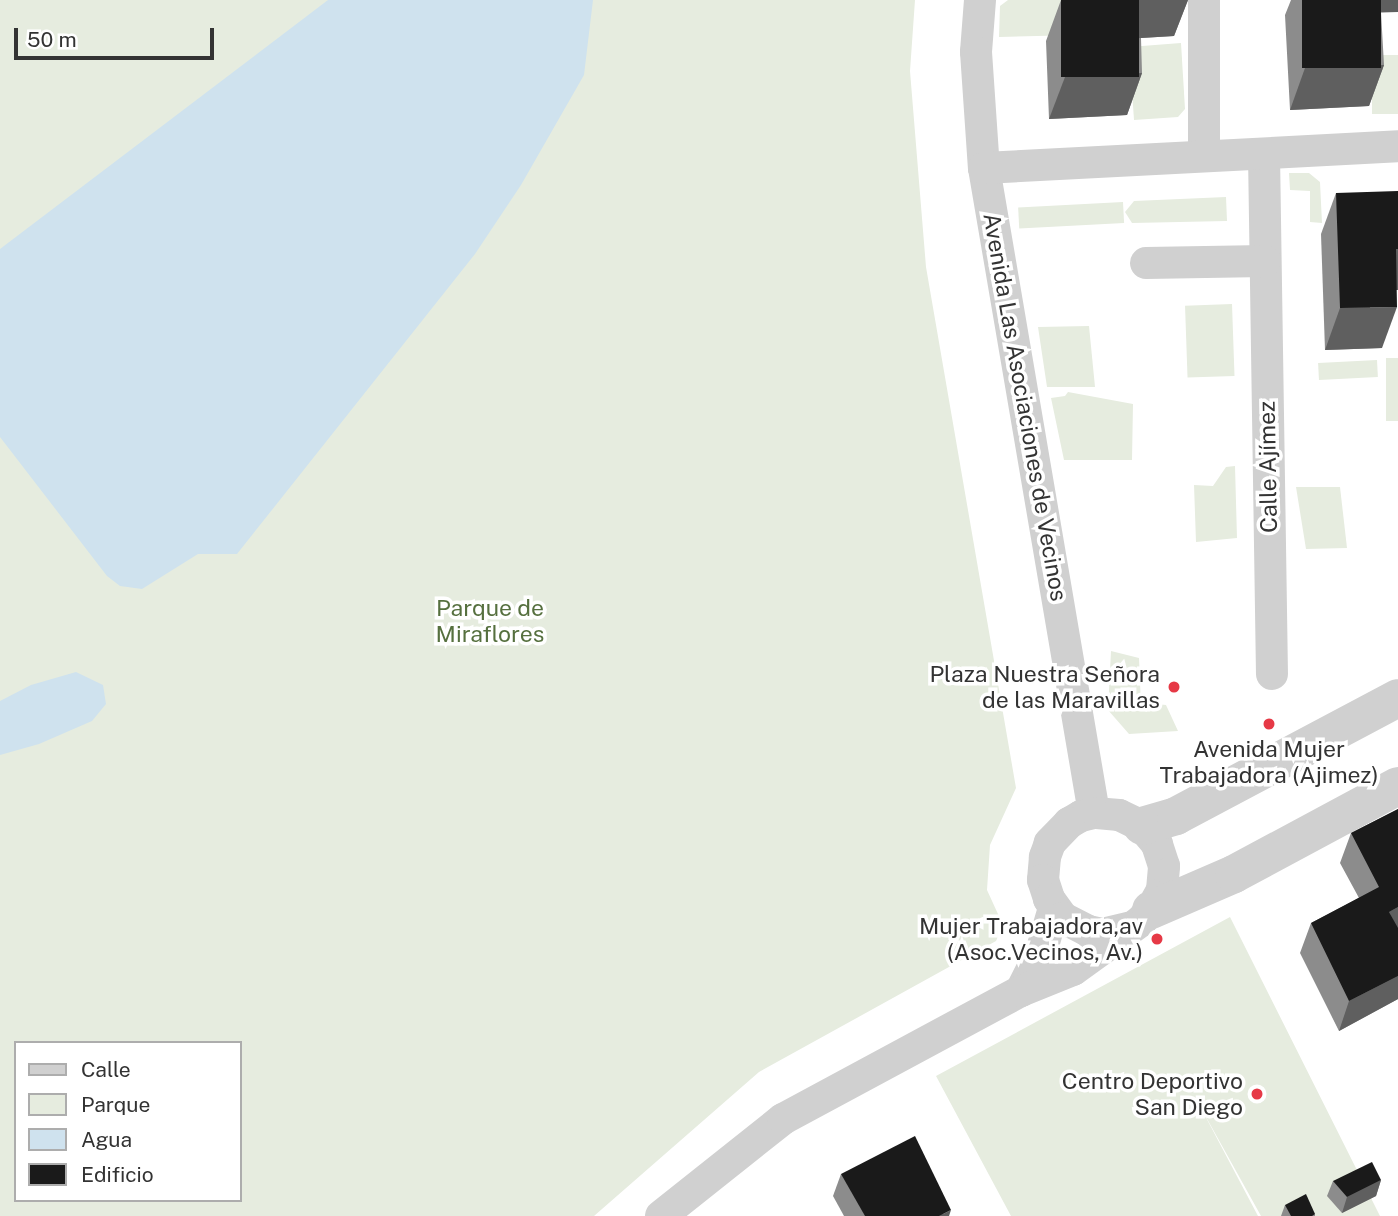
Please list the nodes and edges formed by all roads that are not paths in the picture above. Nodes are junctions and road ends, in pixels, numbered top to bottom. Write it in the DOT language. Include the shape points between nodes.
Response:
graph roads {
  1 [pos="980,0"];
  2 [pos="1204,0"];
  3 [pos="1398,146"];
  4 [pos="1264,154"];
  5 [pos="1204,156"];
  6 [pos="984,167"];
  7 [pos="1265,261"];
  8 [pos="1146,263"];
  9 [pos="1272,674"];
  10 [pos="1398,698"];
  11 [pos="1398,786"];
  12 [pos="1094,813"];
  13 [pos="1142,826"];
  14 [pos="1054,908"];
  15 [pos="1140,919"];
  16 [pos="1021,991"];
  17 [pos="661,1216"];
  1 -- 6 [label="street, Avenida Las Asociaciones de Vecinos" via="976,52"];
  2 -- 5 [label="street"];
  3 -- 4 [label="street"];
  4 -- 5 [label="street"];
  4 -- 7 [label="street, Calle Ajímez"];
  5 -- 6 [label="street"];
  6 -- 12 [label="street, Avenida Las Asociaciones de Vecinos"];
  7 -- 8 [label="street"];
  7 -- 9 [label="street, Calle Ajímez"];
  10 -- 13 [label="street" via="1176,816"];
  11 -- 15 [label="street"];
  12 -- 13 [label="street" via="1119,814"];
  12 -- 14 [label="street" via="1069,823 1050,843 1043,880"];
  13 -- 15 [label="street" via="1157,844 1164,866 1162,890"];
  14 -- 15 [label="street" via="1069,922 1102,934"];
  14 -- 16 [label="street" via="1042,949"];
  15 -- 16 [label="street" via="1073,970"];
  16 -- 17 [label="street" via="783,1119"];
}
